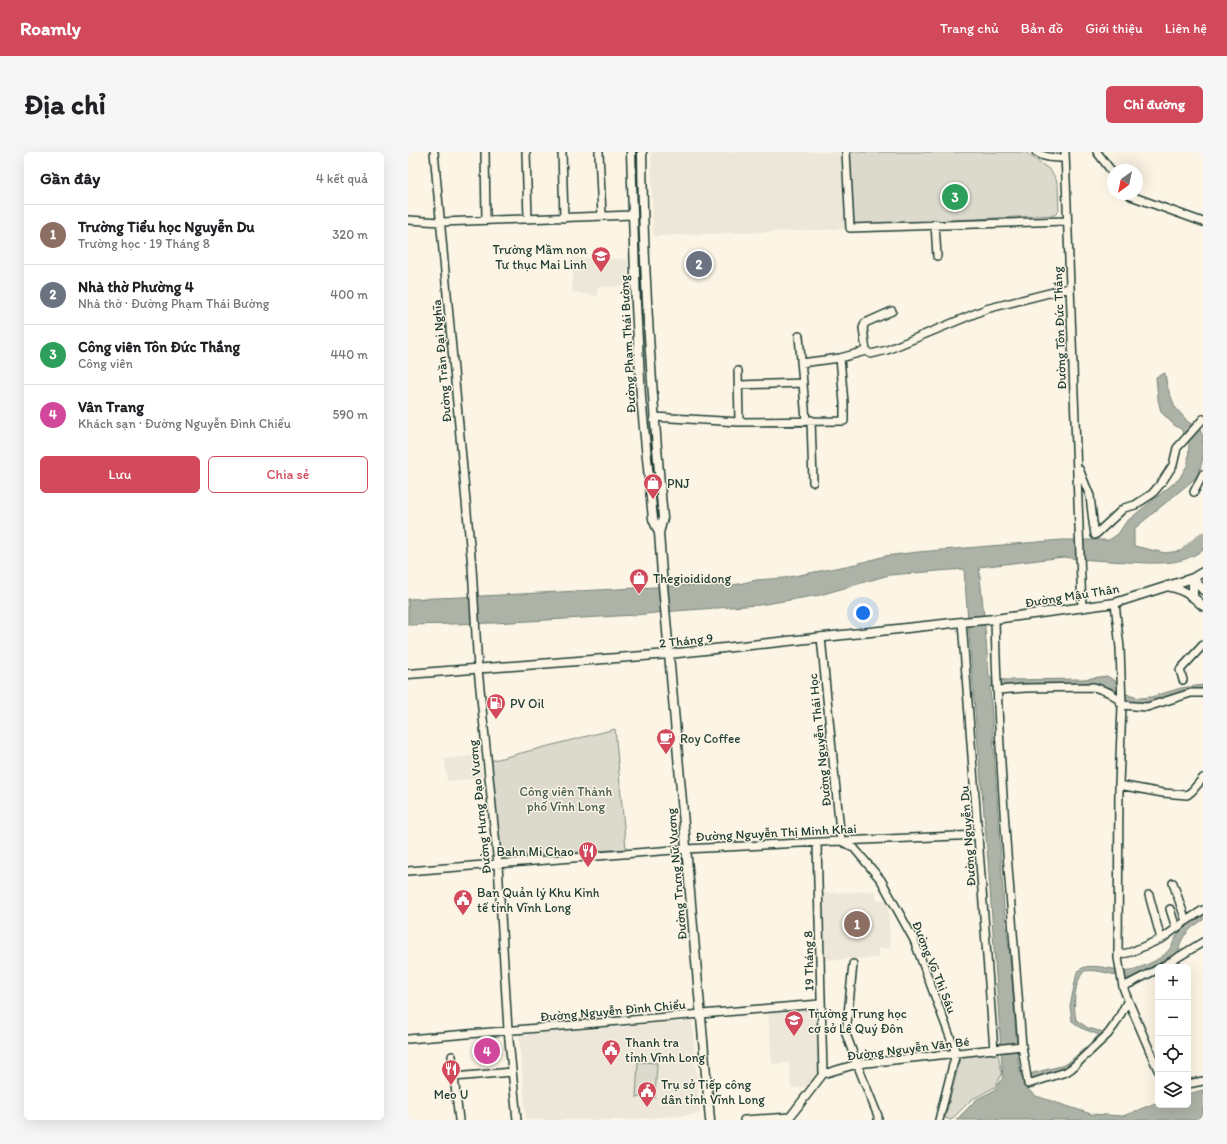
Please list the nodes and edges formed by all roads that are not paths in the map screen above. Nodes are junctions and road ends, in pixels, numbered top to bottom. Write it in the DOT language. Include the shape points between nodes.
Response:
graph roads {
  1 [pos="434,152"];
  2 [pos="485,152"];
  3 [pos="526,152"];
  4 [pos="562,152"];
  5 [pos="600,152"];
  6 [pos="631,152"];
  7 [pos="642,152"];
  8 [pos="846,152"];
  9 [pos="1036,152"];
  10 [pos="1097,152"];
  11 [pos="1065,155"];
  12 [pos="1107,165"];
  13 [pos="642,179"];
  14 [pos="632,180"];
  15 [pos="1142,200"];
  16 [pos="633,215"];
  17 [pos="602,216"];
  18 [pos="564,218"];
  19 [pos="528,219"];
  20 [pos="408,220"];
  21 [pos="486,220"];
  22 [pos="1066,221"];
  23 [pos="441,222"];
  24 [pos="1203,222"];
  25 [pos="935,224"];
  26 [pos="937,256"];
  27 [pos="1069,288"];
  28 [pos="892,311"];
  29 [pos="799,336"];
  30 [pos="866,351"];
  31 [pos="840,358"];
  32 [pos="802,363"];
  33 [pos="738,371"];
  34 [pos="803,383"];
  35 [pos="739,385"];
  36 [pos="654,417"];
  37 [pos="643,418"];
  38 [pos="809,420"];
  39 [pos="1203,421"];
  40 [pos="739,422"];
  41 [pos="1077,465"];
  42 [pos="1203,474"];
  43 [pos="813,482"];
  44 [pos="1194,492"];
  45 [pos="659,533"];
  46 [pos="1203,572"];
  47 [pos="1193,578"];
  48 [pos="1167,586"];
  49 [pos="1203,590"];
  50 [pos="1193,597"];
  51 [pos="1115,603"];
  52 [pos="1203,606"];
  53 [pos="1082,608"];
  54 [pos="992,620"];
  55 [pos="964,621"];
  56 [pos="666,626"];
  57 [pos="821,637"];
  58 [pos="1203,645"];
  59 [pos="669,654"];
  60 [pos="477,659"];
  61 [pos="478,669"];
  62 [pos="408,674"];
  63 [pos="1183,680"];
  64 [pos="997,690"];
  65 [pos="1203,693"];
  66 [pos="1122,703"];
  67 [pos="1203,778"];
  68 [pos="1119,785"];
  69 [pos="978,835"];
  70 [pos="841,841"];
  71 [pos="817,842"];
  72 [pos="686,849"];
  73 [pos="498,865"];
  74 [pos="408,871"];
  75 [pos="1173,883"];
  76 [pos="1149,895"];
  77 [pos="1170,909"];
  78 [pos="1203,910"];
  79 [pos="1186,921"];
  80 [pos="1176,928"];
  81 [pos="1161,939"];
  82 [pos="1203,942"];
  83 [pos="1118,955"];
  84 [pos="853,964"];
  85 [pos="1167,964"];
  86 [pos="1155,970"];
  87 [pos="1123,985"];
  88 [pos="1128,1000"];
  89 [pos="820,1004"];
  90 [pos="700,1014"];
  91 [pos="508,1030"];
  92 [pos="408,1039"];
  93 [pos="1020,1046"];
  94 [pos="996,1049"];
  95 [pos="956,1053"];
  96 [pos="452,1056"];
  97 [pos="1155,1063"];
  98 [pos="857,1064"];
  99 [pos="512,1072"];
  100 [pos="823,1074"];
  101 [pos="454,1076"];
  102 [pos="1203,1081"];
  103 [pos="1191,1083"];
  104 [pos="792,1118"];
  105 [pos="459,1120"];
  106 [pos="517,1120"];
  107 [pos="710,1120"];
  108 [pos="744,1120"];
  109 [pos="878,1120"];
  110 [pos="939,1120"];
  1 -- 23 [label="street, Đường Trần Đại Nghĩa"];
  2 -- 21 [label="street"];
  3 -- 19 [label="street"];
  4 -- 18 [label="street"];
  5 -- 17 [label="street"];
  6 -- 14 [label="main road, Đường Phạm Thái Bường"];
  7 -- 13 [label="main road, Đường Phạm Thái Bường"];
  8 -- 25 [label="street" via="850,228"];
  9 -- 11 [label="street, Đường Tôn Đức Thắng" via="1047,157"];
  10 -- 12 [label="street"];
  11 -- 22 [label="street, Đường Tôn Đức Thắng"];
  13 -- 14 [label="main road"];
  13 -- 36 [label="main road, Đường Phạm Thái Bường"];
  14 -- 16 [label="main road, Đường Phạm Thái Bường"];
  15 -- 24 [label="street"];
  16 -- 17 [label="street"];
  16 -- 37 [label="main road, Đường Phạm Thái Bường"];
  17 -- 18 [label="street"];
  18 -- 19 [label="street"];
  19 -- 21 [label="street"];
  20 -- 23 [label="street"];
  21 -- 23 [label="street"];
  22 -- 25 [label="street"];
  22 -- 27 [label="street, Đường Tôn Đức Thắng"];
  23 -- 60 [label="street, Đường Trần Đại Nghĩa" via="472,568"];
  25 -- 26 [label="street"];
  27 -- 30 [label="street" via="986,309 887,350 871,354"];
  27 -- 41 [label="street, Đường Tôn Đức Thắng"];
  28 -- 30 [label="street" via="865,322 863,328"];
  29 -- 32 [label="street"];
  30 -- 31 [label="street"];
  31 -- 32 [label="street"];
  31 -- 38 [label="street" via="844,421"];
  32 -- 34 [label="street"];
  33 -- 35 [label="street"];
  34 -- 35 [label="street"];
  34 -- 38 [label="street"];
  35 -- 40 [label="street"];
  36 -- 37 [label="main road"];
  36 -- 40 [label="street"];
  36 -- 45 [label="main road, Đường Phạm Thái Bường" via="663,518"];
  37 -- 45 [label="main road, Đường Phạm Thái Bường" via="653,519"];
  38 -- 40 [label="street"];
  38 -- 43 [label="street"];
  39 -- 41 [label="street" via="1177,448 1173,465 1152,494 1135,505 1124,508 1095,535 1090,496"];
  41 -- 53 [label="street, Đường Tôn Đức Thắng"];
  42 -- 44 [label="street"];
  45 -- 56 [label="main road, Đường Phạm Thái Bường"];
  46 -- 47 [label="main road, Đường Mậu Thân"];
  47 -- 48 [label="main road, Đường Mậu Thân"];
  47 -- 49 [label="main road"];
  47 -- 50 [label="main road"];
  48 -- 50 [label="main road" via="1175,587"];
  48 -- 51 [label="main road, Đường Mậu Thân"];
  50 -- 52 [label="main road"];
  51 -- 53 [label="main road, Đường Mậu Thân"];
  51 -- 66 [label="street"];
  53 -- 54 [label="main road, Đường Mậu Thân"];
  54 -- 55 [label="main road, Đường Mậu Thân"];
  54 -- 64 [label="street"];
  55 -- 57 [label="main road, 2 Tháng 9"];
  55 -- 69 [label="street, Đường Nguyễn Du"];
  56 -- 59 [label="main road, Đường Trưng Nữ Vương"];
  57 -- 59 [label="main road, 2 Tháng 9"];
  57 -- 70 [label="street, Đường Nguyễn Thái Học"];
  58 -- 63 [label="street" via="1180,670"];
  59 -- 61 [label="main road, 2 Tháng 9"];
  59 -- 72 [label="main road, Đường Trưng Nữ Vương"];
  60 -- 61 [label="street, Đường Hưng Đạo Vương"];
  61 -- 62 [label="main road, 2 Tháng 9"];
  61 -- 73 [label="street, Đường Hưng Đạo Vương"];
  64 -- 66 [label="street" via="1094,687 1108,692"];
  64 -- 93 [label="street"];
  65 -- 66 [label="street" via="1147,707"];
  66 -- 68 [label="street"];
  67 -- 68 [label="street" via="1187,795"];
  68 -- 83 [label="street"];
  69 -- 70 [label="street, Đường Nguyễn Thị Minh Khai"];
  69 -- 94 [label="street, Đường Nguyễn Du"];
  70 -- 71 [label="street, Đường Nguyễn Thị Minh Khai"];
  70 -- 95 [label="street, Đường Võ Thị Sáu" via="854,848 881,880 914,940"];
  71 -- 72 [label="street, Đường Nguyễn Thị Minh Khai"];
  71 -- 89 [label="street, 19 Tháng 8"];
  72 -- 73 [label="street, Đường Nguyễn Thị Minh Khai"];
  72 -- 90 [label="main road, Đường Trưng Nữ Vương"];
  73 -- 74 [label="street, Đường Nguyễn Thị Minh Khai"];
  73 -- 91 [label="street, Đường Hưng Đạo Vương"];
  75 -- 79 [label="street"];
  76 -- 81 [label="street"];
  77 -- 80 [label="street"];
  78 -- 79 [label="street"];
  79 -- 80 [label="street"];
  80 -- 81 [label="street"];
  81 -- 83 [label="street"];
  82 -- 85 [label="street"];
  83 -- 87 [label="street"];
  84 -- 98 [label="street" via="846,1034"];
  86 -- 87 [label="street"];
  87 -- 88 [label="street"];
  88 -- 93 [label="street" via="1108,1034 1066,1072 1028,1084"];
  88 -- 97 [label="street"];
  89 -- 90 [label="street, Đường Nguyễn Đình Chiểu"];
  89 -- 100 [label="street, 19 Tháng 8"];
  90 -- 91 [label="street, Đường Nguyễn Đình Chiểu"];
  90 -- 107 [label="main road, Đường Trưng Nữ Vương"];
  91 -- 92 [label="street, Đường Nguyễn Đình Chiểu"];
  91 -- 99 [label="street, Đường Hưng Đạo Vương"];
  93 -- 94 [label="street, Đường Nguyễn Văn Bé"];
  94 -- 95 [label="street, Đường Nguyễn Văn Bé"];
  95 -- 98 [label="street, Đường Nguyễn Văn Bé"];
  95 -- 110 [label="street"];
  96 -- 101 [label="street"];
  98 -- 100 [label="street, Đường Nguyễn Văn Bé"];
  98 -- 109 [label="street"];
  99 -- 101 [label="street"];
  99 -- 106 [label="street, Đường Hưng Đạo Vương"];
  100 -- 104 [label="street"];
  101 -- 105 [label="street"];
  102 -- 103 [label="street"];
  104 -- 108 [label="street"];
}
